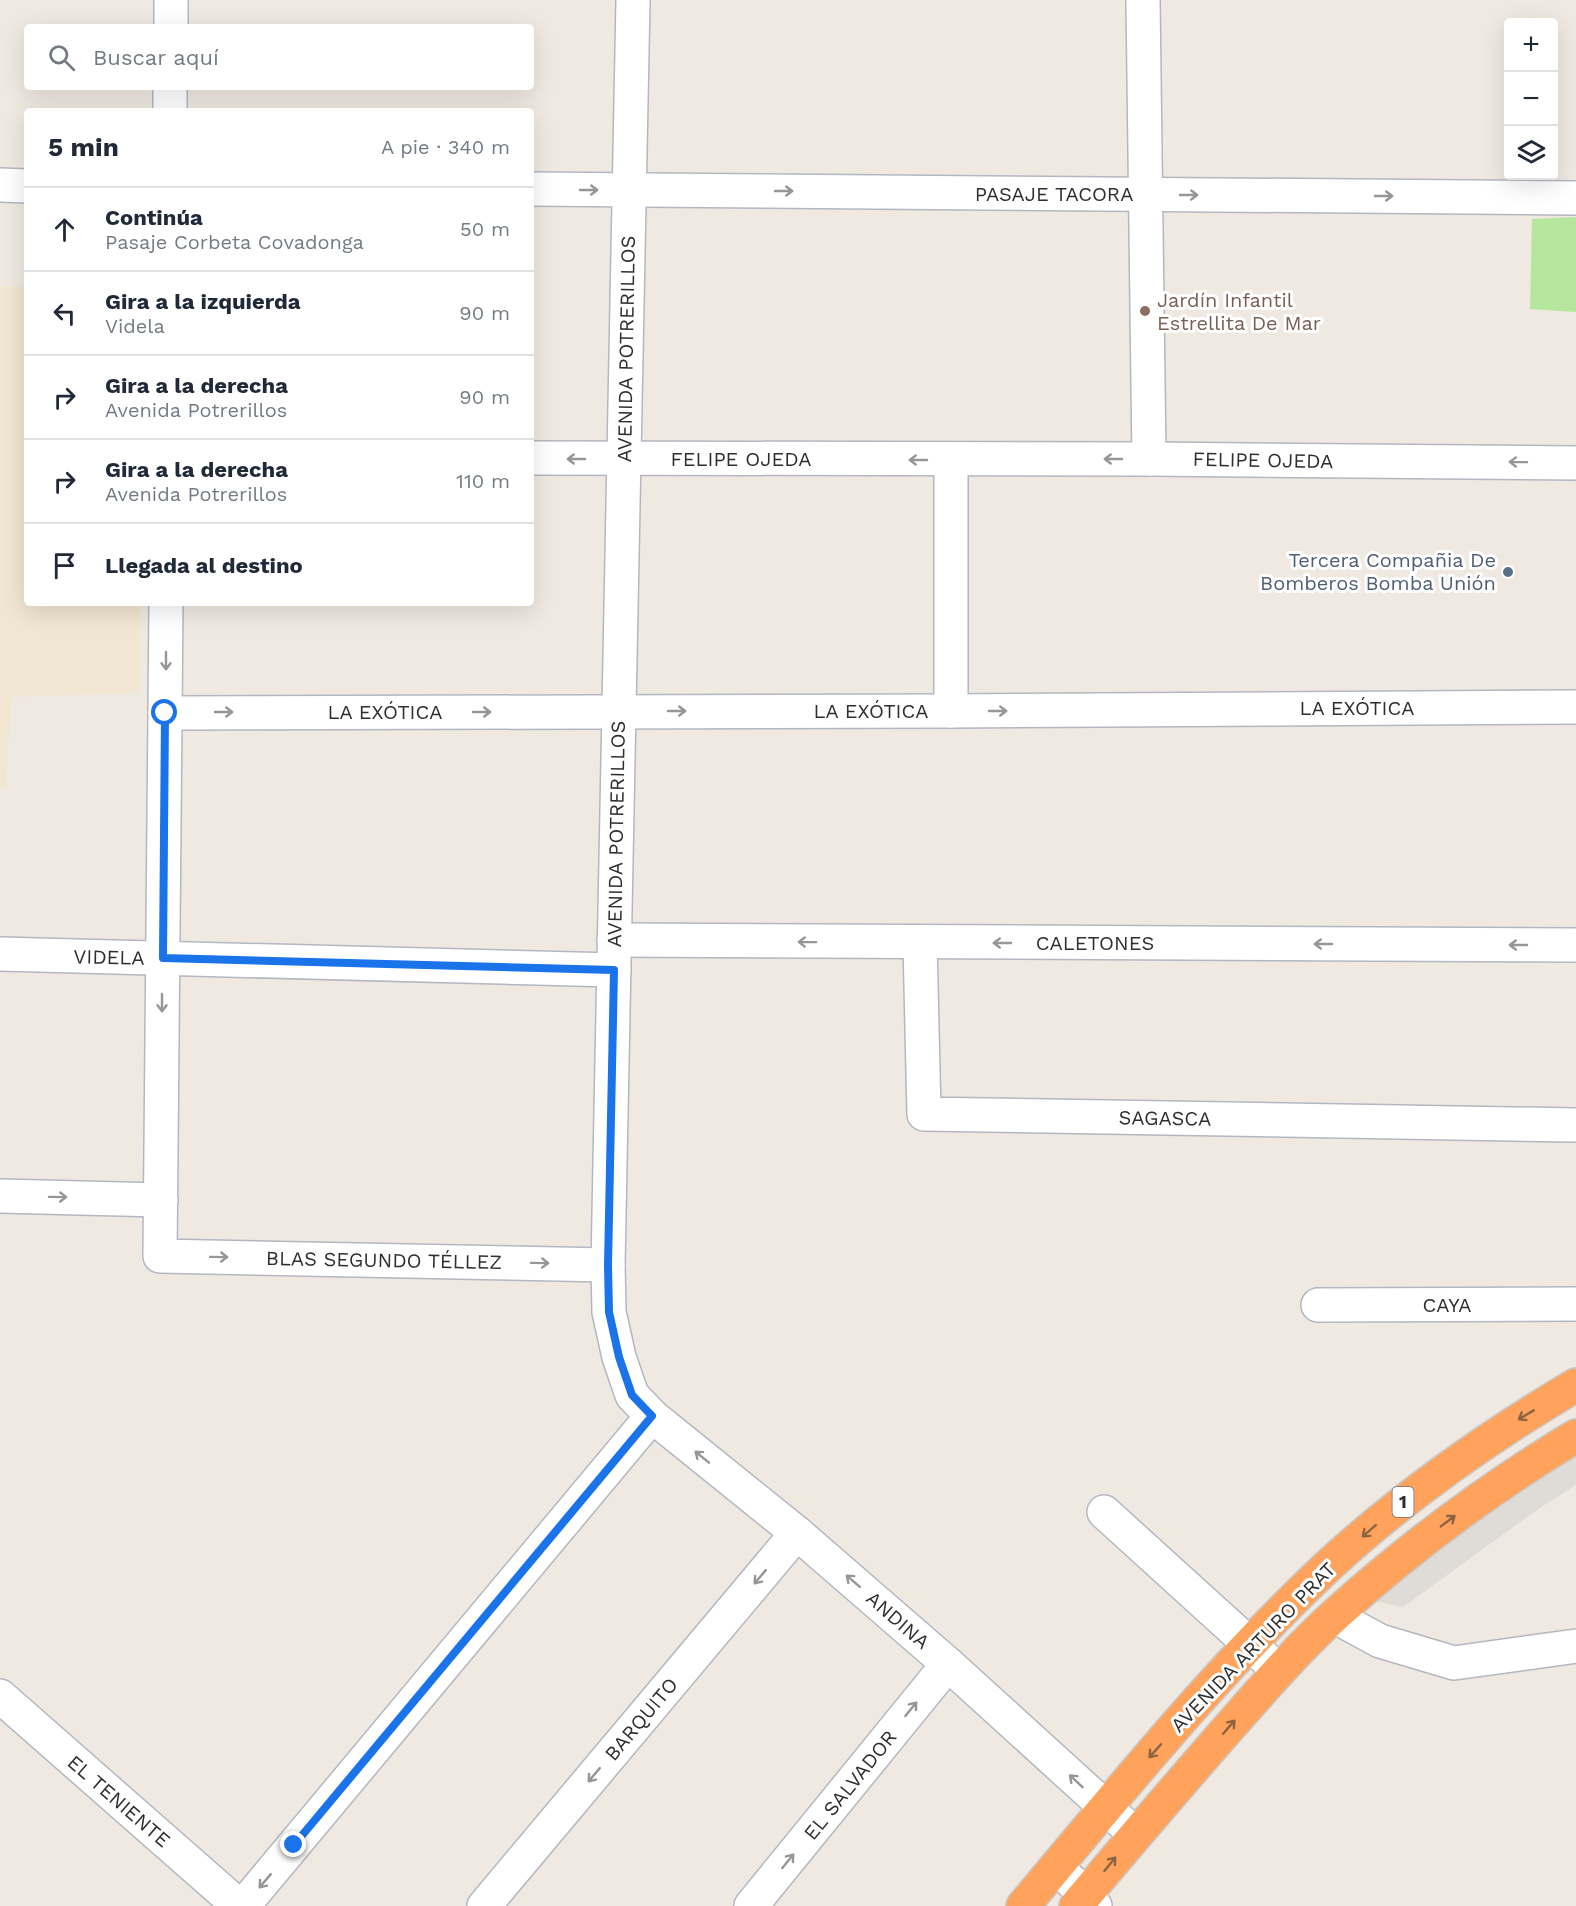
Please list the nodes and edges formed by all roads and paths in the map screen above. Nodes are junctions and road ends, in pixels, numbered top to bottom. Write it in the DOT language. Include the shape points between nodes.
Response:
graph roads {
  1 [pos="171,0"];
  2 [pos="633,0"];
  3 [pos="1143,0"];
  4 [pos="171,24"];
  5 [pos="170,90"];
  6 [pos="170,108"];
  7 [pos="0,185"];
  8 [pos="24,186"];
  9 [pos="534,189"];
  10 [pos="629,190"];
  11 [pos="1145,194"];
  12 [pos="1576,198"];
  13 [pos="534,458"];
  14 [pos="624,459"];
  15 [pos="1149,459"];
  16 [pos="951,460"];
  17 [pos="1576,463"];
  18 [pos="166,606"];
  19 [pos="1576,707"];
  20 [pos="619,711"];
  21 [pos="951,711"];
  22 [pos="165,713"];
  23 [pos="920,943"];
  24 [pos="1576,945"];
  25 [pos="0,954"];
  26 [pos="614,955"];
  27 [pos="163,958"];
  28 [pos="1576,1125"];
  29 [pos="0,1196"];
  30 [pos="161,1200"];
  31 [pos="608,1265"];
  32 [pos="1576,1304"];
  33 [pos="1318,1305"];
  34 [pos="1576,1384"];
  35 [pos="652,1416"];
  36 [pos="1576,1436"];
  37 [pos="1104,1512"];
  38 [pos="797,1533"];
  39 [pos="1334,1616"];
  40 [pos="1250,1644"];
  41 [pos="1576,1646"];
  42 [pos="948,1664"];
  43 [pos="1278,1671"];
  44 [pos="0,1696"];
  45 [pos="1104,1808"];
  46 [pos="1135,1834"];
  47 [pos="1056,1867"];
  48 [pos="1086,1902"];
  49 [pos="239,1906"];
  50 [pos="243,1906"];
  51 [pos="484,1906"];
  52 [pos="752,1906"];
  53 [pos="1023,1906"];
  1 -- 4 [label="street"];
  2 -- 10 [label="street, AVENIDA POTRERILLOS"];
  3 -- 11 [label="street"];
  5 -- 6 [label="street"];
  7 -- 8 [label="street"];
  9 -- 10 [label="street, PASAJE TACORA, one-way"];
  10 -- 11 [label="street, PASAJE TACORA, one-way"];
  10 -- 14 [label="street, AVENIDA POTRERILLOS"];
  11 -- 12 [label="street, PASAJE TACORA, one-way"];
  11 -- 15 [label="street"];
  14 -- 13 [label="street, FELIPE OJEDA, one-way"];
  16 -- 14 [label="street, FELIPE OJEDA, one-way"];
  14 -- 20 [label="street, AVENIDA POTRERILLOS"];
  15 -- 16 [label="street, FELIPE OJEDA, one-way"];
  17 -- 15 [label="street, FELIPE OJEDA, one-way"];
  16 -- 21 [label="street"];
  18 -- 22 [label="street, one-way"];
  21 -- 19 [label="street, LA EXÓTICA, one-way"];
  20 -- 21 [label="street, LA EXÓTICA, one-way"];
  22 -- 20 [label="street, LA EXÓTICA, one-way"];
  20 -- 26 [label="street, AVENIDA POTRERILLOS"];
  22 -- 27 [label="street"];
  24 -- 23 [label="street, CALETONES, one-way"];
  23 -- 26 [label="street, CALETONES, one-way"];
  23 -- 28 [label="street, SAGASCA" via="924,1114"];
  25 -- 27 [label="street, VIDELA"];
  26 -- 27 [label="street, VIDELA"];
  26 -- 31 [label="street, AVENIDA POTRERILLOS"];
  27 -- 30 [label="street, one-way"];
  29 -- 30 [label="street, one-way"];
  30 -- 31 [label="street, BLAS SEGUNDO TÉLLEZ, one-way" via="160,1256"];
  31 -- 35 [label="street, AVENIDA POTRERILLOS" via="609,1312 619,1357 632,1395"];
  32 -- 33 [label="street, CAYA"];
  34 -- 40 [label="highway, AVENIDA ARTURO PRAT / 1, one-way" via="1451,1465 1389,1514 1330,1564"];
  38 -- 35 [label="street, ANDINA, one-way"];
  35 -- 50 [label="street, one-way"];
  39 -- 36 [label="highway, AVENIDA ARTURO PRAT / 1, one-way" via="1472,1503"];
  37 -- 40 [label="street"];
  42 -- 38 [label="street, ANDINA, one-way"];
  38 -- 51 [label="street, BARQUITO, one-way"];
  39 -- 41 [label="street" via="1380,1641 1454,1663"];
  39 -- 43 [label="highway, AVENIDA ARTURO PRAT / 1"];
  40 -- 43 [label="street"];
  40 -- 45 [label="highway, AVENIDA ARTURO PRAT / 1, one-way"];
  45 -- 42 [label="street, ANDINA, one-way"];
  52 -- 42 [label="street, EL SALVADOR, one-way"];
  46 -- 43 [label="highway, AVENIDA ARTURO PRAT / 1, one-way"];
  44 -- 49 [label="street, EL TENIENTE"];
  45 -- 46 [label="street, ANDINA"];
  45 -- 47 [label="highway, AVENIDA ARTURO PRAT / 1"];
  48 -- 46 [label="highway, AVENIDA ARTURO PRAT / 1, one-way"];
  47 -- 48 [label="street"];
  47 -- 53 [label="highway, AVENIDA ARTURO PRAT / 1"];
}
